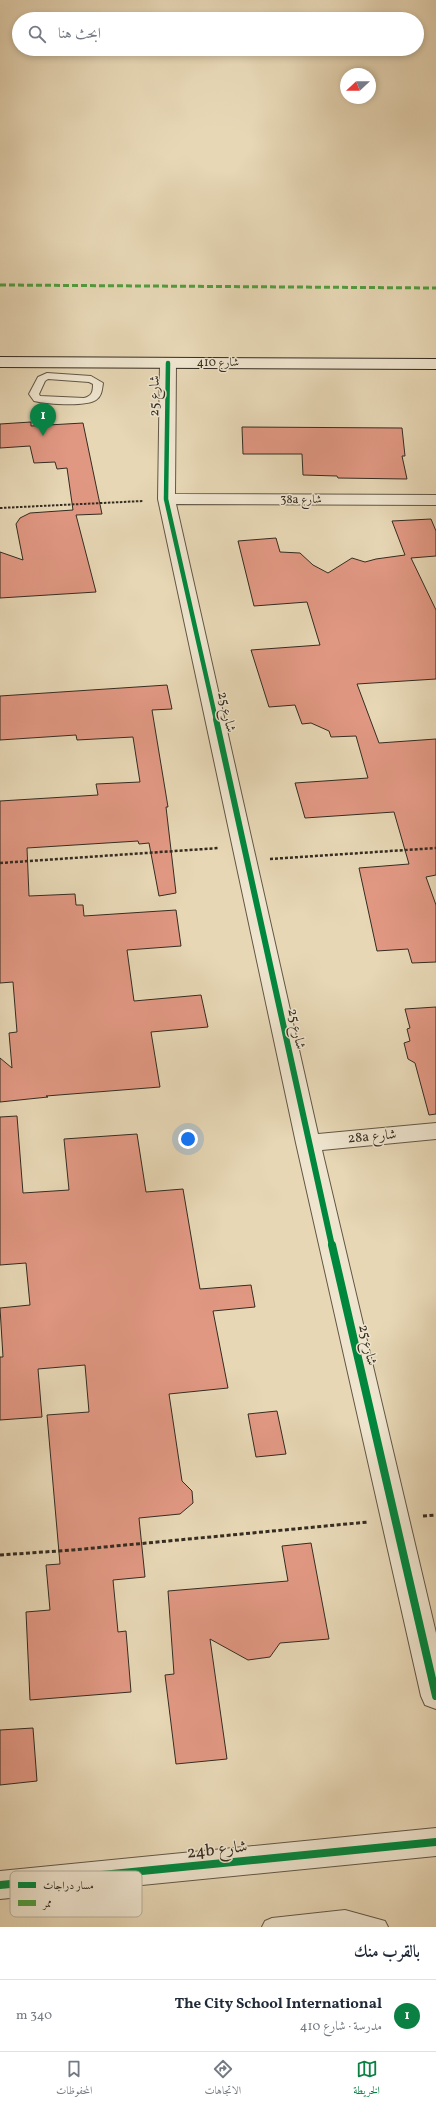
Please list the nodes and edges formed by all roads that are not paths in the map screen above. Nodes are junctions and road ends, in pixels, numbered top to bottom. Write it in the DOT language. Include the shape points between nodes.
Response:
graph roads {
  1 [pos="0,362"];
  2 [pos="168,363"];
  3 [pos="436,364"];
  4 [pos="47,369"];
  5 [pos="166,499"];
  6 [pos="436,500"];
  7 [pos="436,1131"];
  8 [pos="308,1143"];
  9 [pos="436,1696"];
  10 [pos="436,1842"];
  11 [pos="142,1871"];
  12 [pos="10,1884"];
  13 [pos="0,1885"];
  14 [pos="272,1927"];
  15 [pos="378,1927"];
  1 -- 4 [label="street, شارع 410"];
  2 -- 3 [label="street, شارع 410"];
  2 -- 4 [label="street, شارع 410"];
  2 -- 5 [label="street, شارع 25"];
  4 -- 4 [label="lane" via="34,394 37,399 84,401 96,395 98,383"];
  5 -- 6 [label="street, 38a شارع"];
  5 -- 8 [label="street, شارع 25"];
  7 -- 8 [label="street, 28a شارع"];
  8 -- 9 [label="street, شارع 25"];
  10 -- 11 [label="street, 24b شارع"];
  12 -- 13 [label="street, 24b شارع"];
  14 -- 15 [label="lane" via="345,1919"];
}
